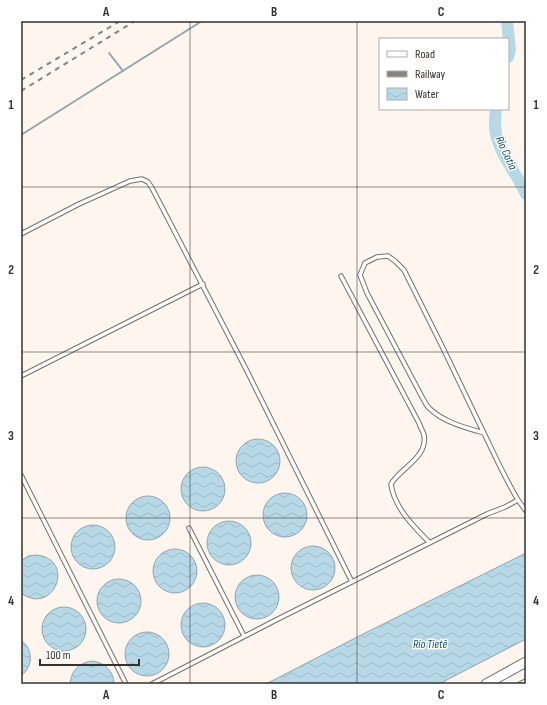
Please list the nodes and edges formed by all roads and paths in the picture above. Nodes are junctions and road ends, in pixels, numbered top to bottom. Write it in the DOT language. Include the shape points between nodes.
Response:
graph roads {
  1 [pos="21,234"];
  2 [pos="342,276"];
  3 [pos="203,284"];
  4 [pos="21,376"];
  5 [pos="484,433"];
  6 [pos="21,475"];
  7 [pos="518,500"];
  8 [pos="526,511"];
  9 [pos="189,528"];
  10 [pos="428,542"];
  11 [pos="352,582"];
  12 [pos="244,636"];
  13 [pos="526,662"];
  14 [pos="526,681"];
  15 [pos="126,684"];
  16 [pos="152,684"];
  17 [pos="486,684"];
  18 [pos="520,684"];
  1 -- 3 [label="lane" via="79,204 130,181 142,179 152,188"];
  2 -- 10 [label="lane" via="424,435 422,451 391,484 395,499 402,510"];
  3 -- 4 [label="lane"];
  3 -- 11 [label="lane"];
  5 -- 5 [label="lane" via="465,428 429,408 367,293 360,275 365,263 377,257 388,256 404,270"];
  5 -- 7 [label="lane"];
  6 -- 15 [label="lane"];
  7 -- 8 [label="lane"];
  7 -- 10 [label="lane"];
  9 -- 12 [label="lane"];
  10 -- 11 [label="lane"];
  11 -- 12 [label="lane"];
  12 -- 16 [label="lane"];
  13 -- 17 [label="main road"];
  14 -- 18 [label="lane"];
}
